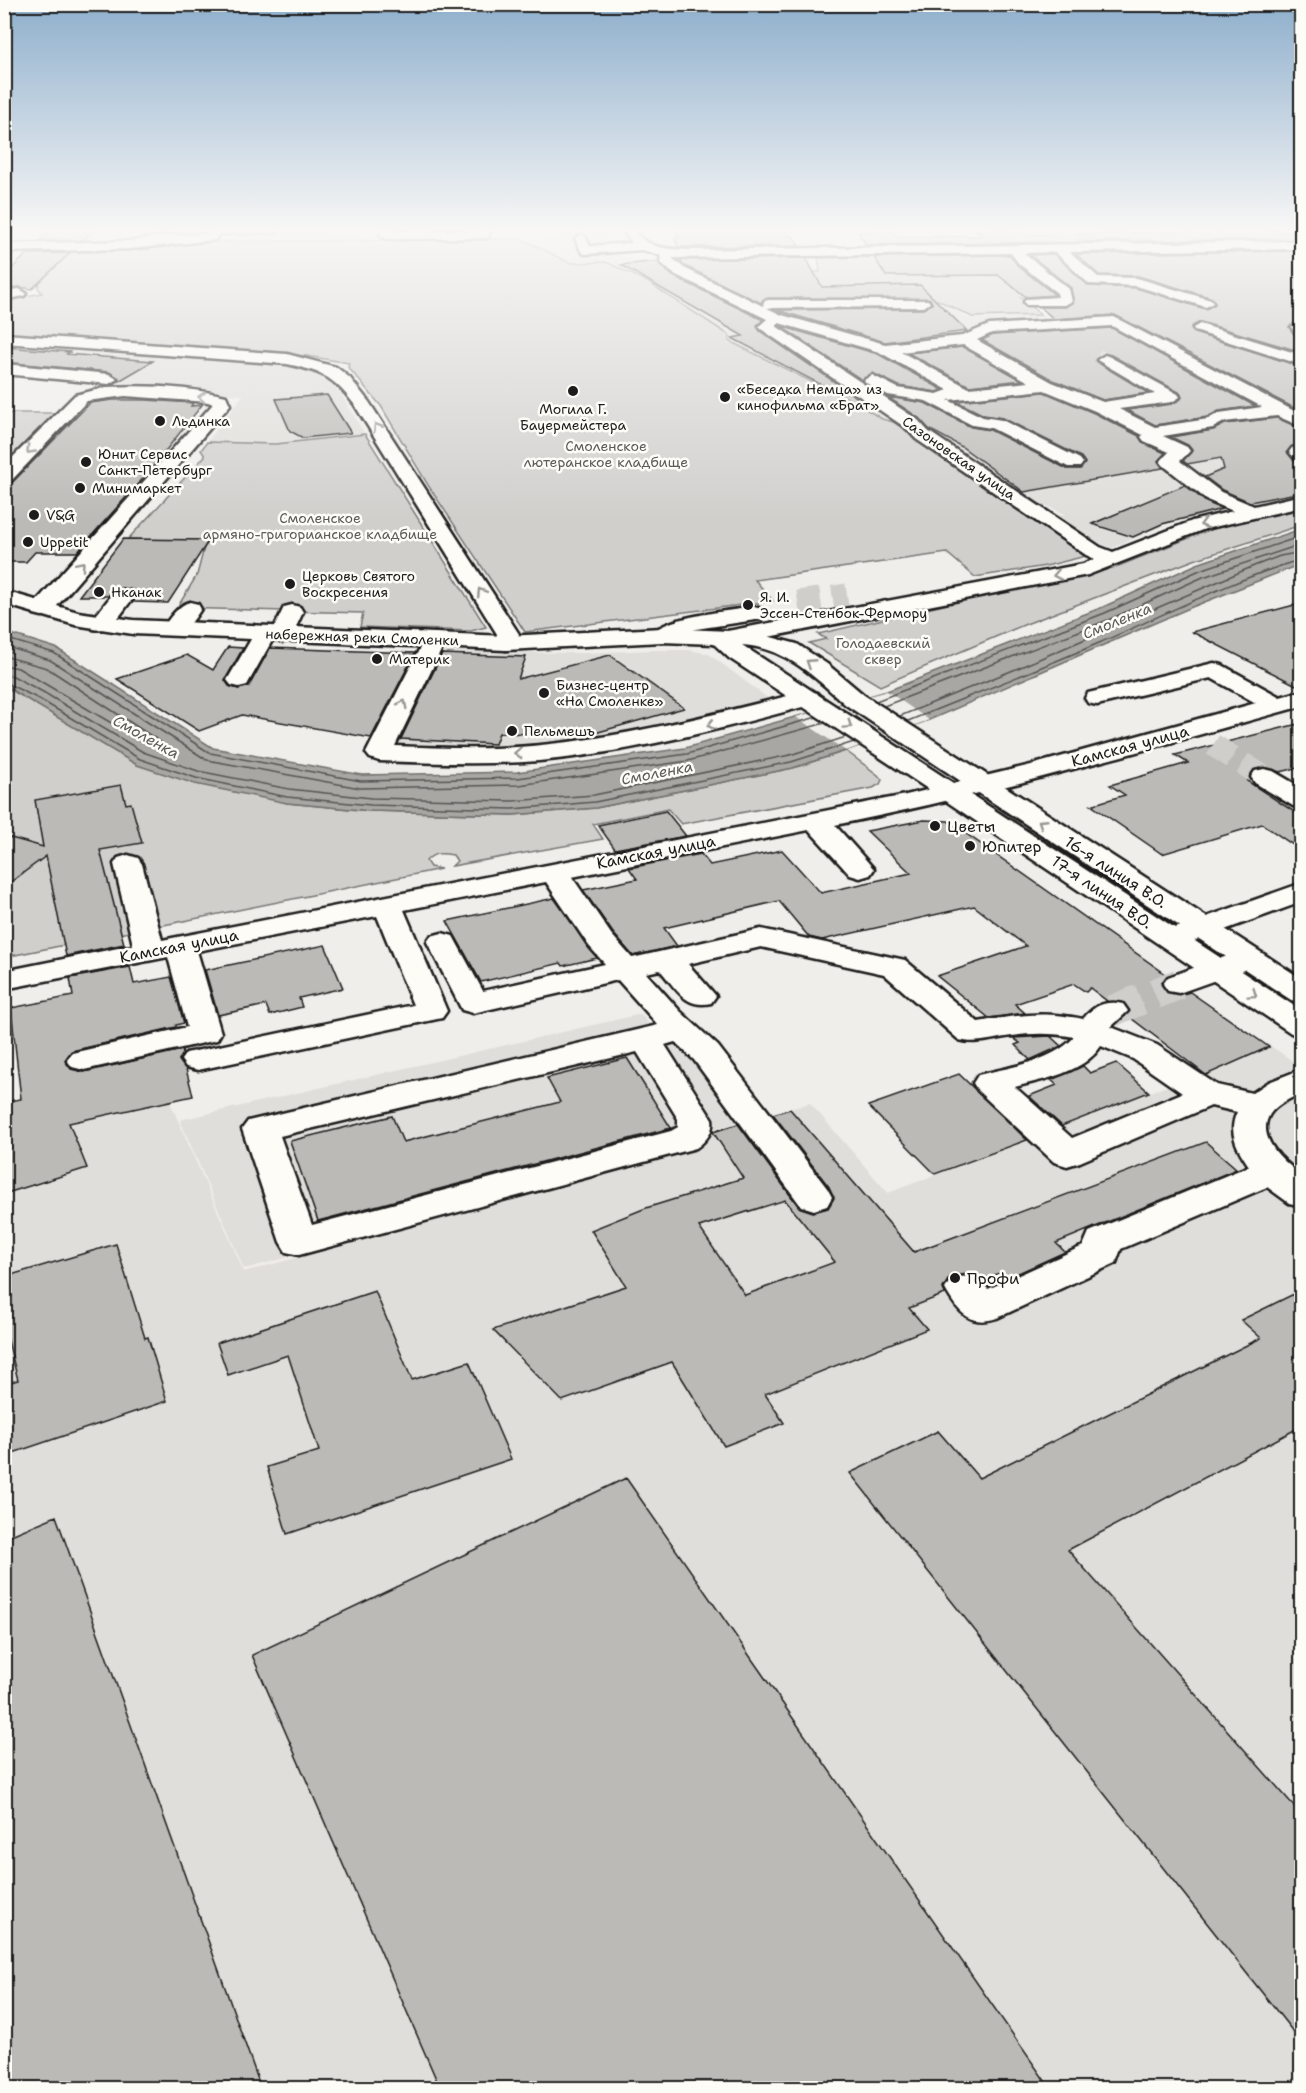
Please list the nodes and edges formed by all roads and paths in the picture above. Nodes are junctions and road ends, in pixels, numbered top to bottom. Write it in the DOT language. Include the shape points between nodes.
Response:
graph roads {
  1 [pos="766,326"];
  2 [pos="803,326"];
  3 [pos="1046,326"];
  4 [pos="1050,326"];
  5 [pos="1123,326"];
  6 [pos="1302,327"];
  7 [pos="1200,328"];
  8 [pos="1302,332"];
  9 [pos="4,338"];
  10 [pos="1066,338"];
  11 [pos="965,340"];
  12 [pos="884,349"];
  13 [pos="209,353"];
  14 [pos="4,355"];
  15 [pos="49,359"];
  16 [pos="1105,360"];
  17 [pos="1302,360"];
  18 [pos="184,368"];
  19 [pos="4,369"];
  20 [pos="338,375"];
  21 [pos="109,378"];
  22 [pos="303,379"];
  23 [pos="4,380"];
  24 [pos="872,380"];
  25 [pos="1046,385"];
  26 [pos="965,392"];
  27 [pos="930,397"];
  28 [pos="1172,397"];
  29 [pos="81,398"];
  30 [pos="1101,407"];
  31 [pos="1281,410"];
  32 [pos="1219,418"];
  33 [pos="1302,422"];
  34 [pos="1153,433"];
  35 [pos="1074,463"];
  36 [pos="4,477"];
  37 [pos="1302,501"];
  38 [pos="1251,512"];
  39 [pos="1113,559"];
  40 [pos="123,596"];
  41 [pos="4,597"];
  42 [pos="866,599"];
  43 [pos="42,609"];
  44 [pos="190,609"];
  45 [pos="292,612"];
  46 [pos="99,629"];
  47 [pos="173,629"];
  48 [pos="274,634"];
  49 [pos="662,635"];
  50 [pos="722,639"];
  51 [pos="435,640"];
  52 [pos="506,643"];
  53 [pos="239,680"];
  54 [pos="1097,698"];
  55 [pos="727,699"];
  56 [pos="1289,702"];
  57 [pos="816,704"];
  58 [pos="748,715"];
  59 [pos="901,730"];
  60 [pos="1187,730"];
  61 [pos="1213,745"];
  62 [pos="1302,770"];
  63 [pos="983,784"];
  64 [pos="953,792"];
  65 [pos="1302,800"];
  66 [pos="816,821"];
  67 [pos="128,864"];
  68 [pos="860,869"];
  69 [pos="554,872"];
  70 [pos="1302,892"];
  71 [pos="387,905"];
  72 [pos="1202,928"];
  73 [pos="1172,939"];
  74 [pos="442,942"];
  75 [pos="165,948"];
  76 [pos="1247,958"];
  77 [pos="668,960"];
  78 [pos="626,969"];
  79 [pos="1218,970"];
  80 [pos="4,980"];
  81 [pos="1179,984"];
  82 [pos="1302,993"];
  83 [pos="700,996"];
  84 [pos="1102,1021"];
  85 [pos="1302,1026"];
  86 [pos="681,1029"];
  87 [pos="646,1040"];
  88 [pos="84,1060"];
  89 [pos="198,1060"];
  90 [pos="1302,1080"];
  91 [pos="1208,1095"];
  92 [pos="1256,1107"];
  93 [pos="1271,1171"];
  94 [pos="1302,1194"];
  95 [pos="814,1197"];
  96 [pos="965,1289"];
  1 -- 39 [label="street, Сазоновская улица" via="1093,551"];
  2 -- 12 [label="street"];
  3 -- 4 [label="street"];
  3 -- 10 [label="street"];
  3 -- 11 [label="street" via="989,329"];
  5 -- 31 [label="street"];
  6 -- 8 [label="street" via="1298,327"];
  7 -- 17 [label="street"];
  9 -- 13 [label="street"];
  11 -- 12 [label="street"];
  11 -- 25 [label="street"];
  12 -- 26 [label="street"];
  13 -- 18 [label="street"];
  13 -- 20 [label="street" via="287,359 331,369"];
  14 -- 15 [label="street"];
  16 -- 28 [label="street"];
  19 -- 21 [label="street"];
  20 -- 22 [label="street"];
  52 -- 20 [label="street, one-way" via="508,634 398,472 361,402"];
  23 -- 29 [label="street" via="47,383"];
  24 -- 27 [label="street" via="894,392"];
  25 -- 26 [label="street"];
  25 -- 30 [label="street"];
  26 -- 27 [label="street"];
  27 -- 35 [label="street"];
  28 -- 30 [label="street"];
  28 -- 32 [label="street"];
  29 -- 36 [label="street, one-way"];
  43 -- 29 [label="street, one-way" via="222,405 220,400 208,397 114,392"];
  30 -- 34 [label="street"];
  31 -- 32 [label="street"];
  31 -- 33 [label="street"];
  32 -- 34 [label="street" via="1213,423"];
  34 -- 38 [label="street" via="1150,436 1181,452 1169,461 1214,496"];
  37 -- 38 [label="street, набережная реки Смоленки"];
  38 -- 39 [label="street, набережная реки Смоленки, one-way" via="1199,525"];
  39 -- 42 [label="street, набережная реки Смоленки, one-way" via="1088,568"];
  40 -- 46 [label="street"];
  41 -- 43 [label="street, набережная реки Смоленки"];
  42 -- 49 [label="street" via="737,611 691,622"];
  42 -- 50 [label="street, набережная реки Смоленки"];
  43 -- 46 [label="street, набережная реки Смоленки"];
  44 -- 47 [label="street"];
  45 -- 48 [label="street"];
  46 -- 47 [label="street, набережная реки Смоленки"];
  47 -- 48 [label="street, набережная реки Смоленки"];
  48 -- 51 [label="street, набережная реки Смоленки"];
  48 -- 53 [label="street"];
  49 -- 50 [label="street, набережная реки Смоленки"];
  49 -- 52 [label="street, набережная реки Смоленки"];
  50 -- 57 [label="street"];
  59 -- 50 [label="street, набережная реки Смоленки, one-way" via="789,649 752,639"];
  51 -- 52 [label="street, набережная реки Смоленки"];
  58 -- 51 [label="street, one-way" via="706,726 539,753 379,753"];
  54 -- 56 [label="street" via="1214,670"];
  55 -- 58 [label="street"];
  56 -- 60 [label="street, Камская улица"];
  57 -- 58 [label="street"];
  57 -- 64 [label="street, 17-я линия В.О., one-way"];
  59 -- 63 [label="street, 16-я линия В.О."];
  60 -- 61 [label="street"];
  60 -- 63 [label="street, Камская улица"];
  62 -- 65 [label="street" via="1266,778"];
  63 -- 64 [label="street, Камская улица"];
  72 -- 63 [label="street, 16-я линия В.О., one-way"];
  64 -- 66 [label="street, Камская улица"];
  64 -- 73 [label="street, 17-я линия В.О."];
  66 -- 68 [label="street"];
  66 -- 69 [label="street, Камская улица"];
  67 -- 75 [label="street"];
  69 -- 71 [label="street, Камская улица"];
  69 -- 78 [label="street" via="600,940"];
  70 -- 72 [label="street"];
  71 -- 75 [label="street, Камская улица"];
  71 -- 89 [label="street" via="431,1011"];
  72 -- 73 [label="street"];
  72 -- 76 [label="street, 16-я линия В.О."];
  73 -- 79 [label="street, 17-я линия В.О."];
  74 -- 78 [label="street" via="473,1003"];
  75 -- 80 [label="street, Камская улица"];
  75 -- 88 [label="street" via="205,1033"];
  76 -- 79 [label="street"];
  76 -- 82 [label="street, 16-я линия В.О."];
  77 -- 78 [label="street"];
  77 -- 83 [label="street"];
  77 -- 84 [label="street" via="761,938 894,967 971,1033 1010,1026"];
  78 -- 86 [label="street"];
  79 -- 81 [label="street"];
  79 -- 85 [label="street, 17-я линия В.О., one-way"];
  84 -- 91 [label="street"];
  84 -- 91 [label="street" via="1085,1046 1071,1057 990,1083 1067,1154"];
  86 -- 87 [label="street"];
  86 -- 95 [label="street" via="706,1053"];
  87 -- 87 [label="street" via="260,1129 299,1242 683,1140 692,1134 695,1119"];
  90 -- 92 [label="street" via="1267,1097"];
  91 -- 92 [label="street"];
  92 -- 93 [label="street" via="1250,1122 1253,1143"];
  93 -- 94 [label="street"];
  93 -- 96 [label="street" via="1096,1236 1102,1253 983,1308"];
}
